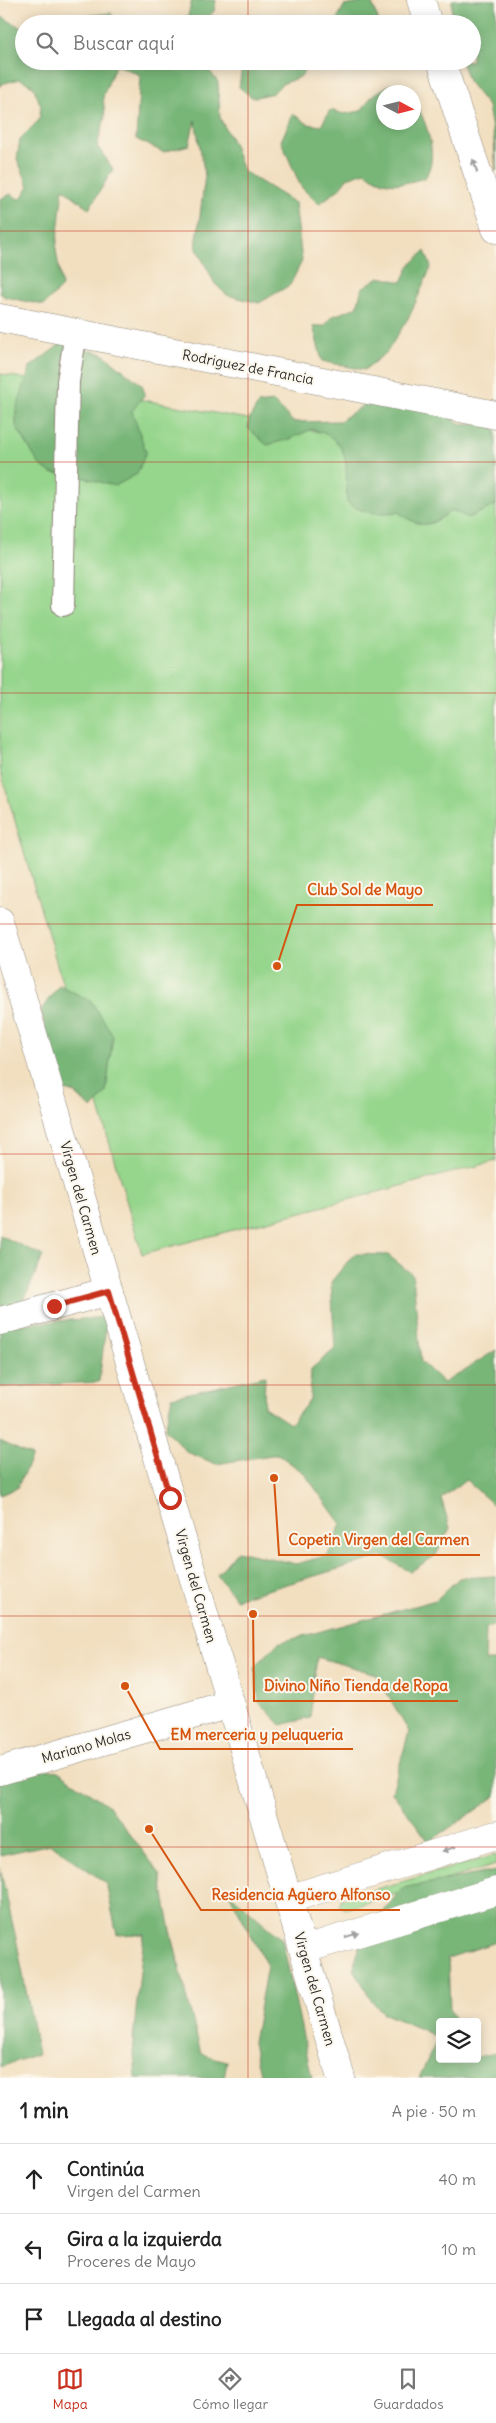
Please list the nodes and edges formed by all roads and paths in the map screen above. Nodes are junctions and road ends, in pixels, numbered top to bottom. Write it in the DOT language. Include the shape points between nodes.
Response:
graph roads {
  1 [pos="421,0"];
  2 [pos="425,15"];
  3 [pos="444,70"];
  4 [pos="496,228"];
  5 [pos="0,318"];
  6 [pos="76,333"];
  7 [pos="496,415"];
  8 [pos="63,605"];
  9 [pos="0,922"];
  10 [pos="109,1291"];
  11 [pos="0,1321"];
  12 [pos="230,1704"];
  13 [pos="0,1771"];
  14 [pos="496,1835"];
  15 [pos="496,1891"];
  16 [pos="288,1899"];
  17 [pos="305,1949"];
  18 [pos="341,2078"];
  1 -- 2 [label="street"];
  4 -- 3 [label="street, one-way"];
  5 -- 6 [label="street, Rodriguez de Francia"];
  6 -- 7 [label="street, Rodriguez de Francia"];
  6 -- 8 [label="lane" via="68,381"];
  9 -- 10 [label="street, Virgen del Carmen"];
  10 -- 11 [label="street"];
  10 -- 12 [label="street, Virgen del Carmen"];
  12 -- 13 [label="street, Mariano Molas"];
  12 -- 16 [label="street, Virgen del Carmen"];
  14 -- 16 [label="street, one-way"];
  17 -- 15 [label="street, one-way"];
  16 -- 17 [label="street, Virgen del Carmen"];
  17 -- 18 [label="street, Virgen del Carmen"];
}
